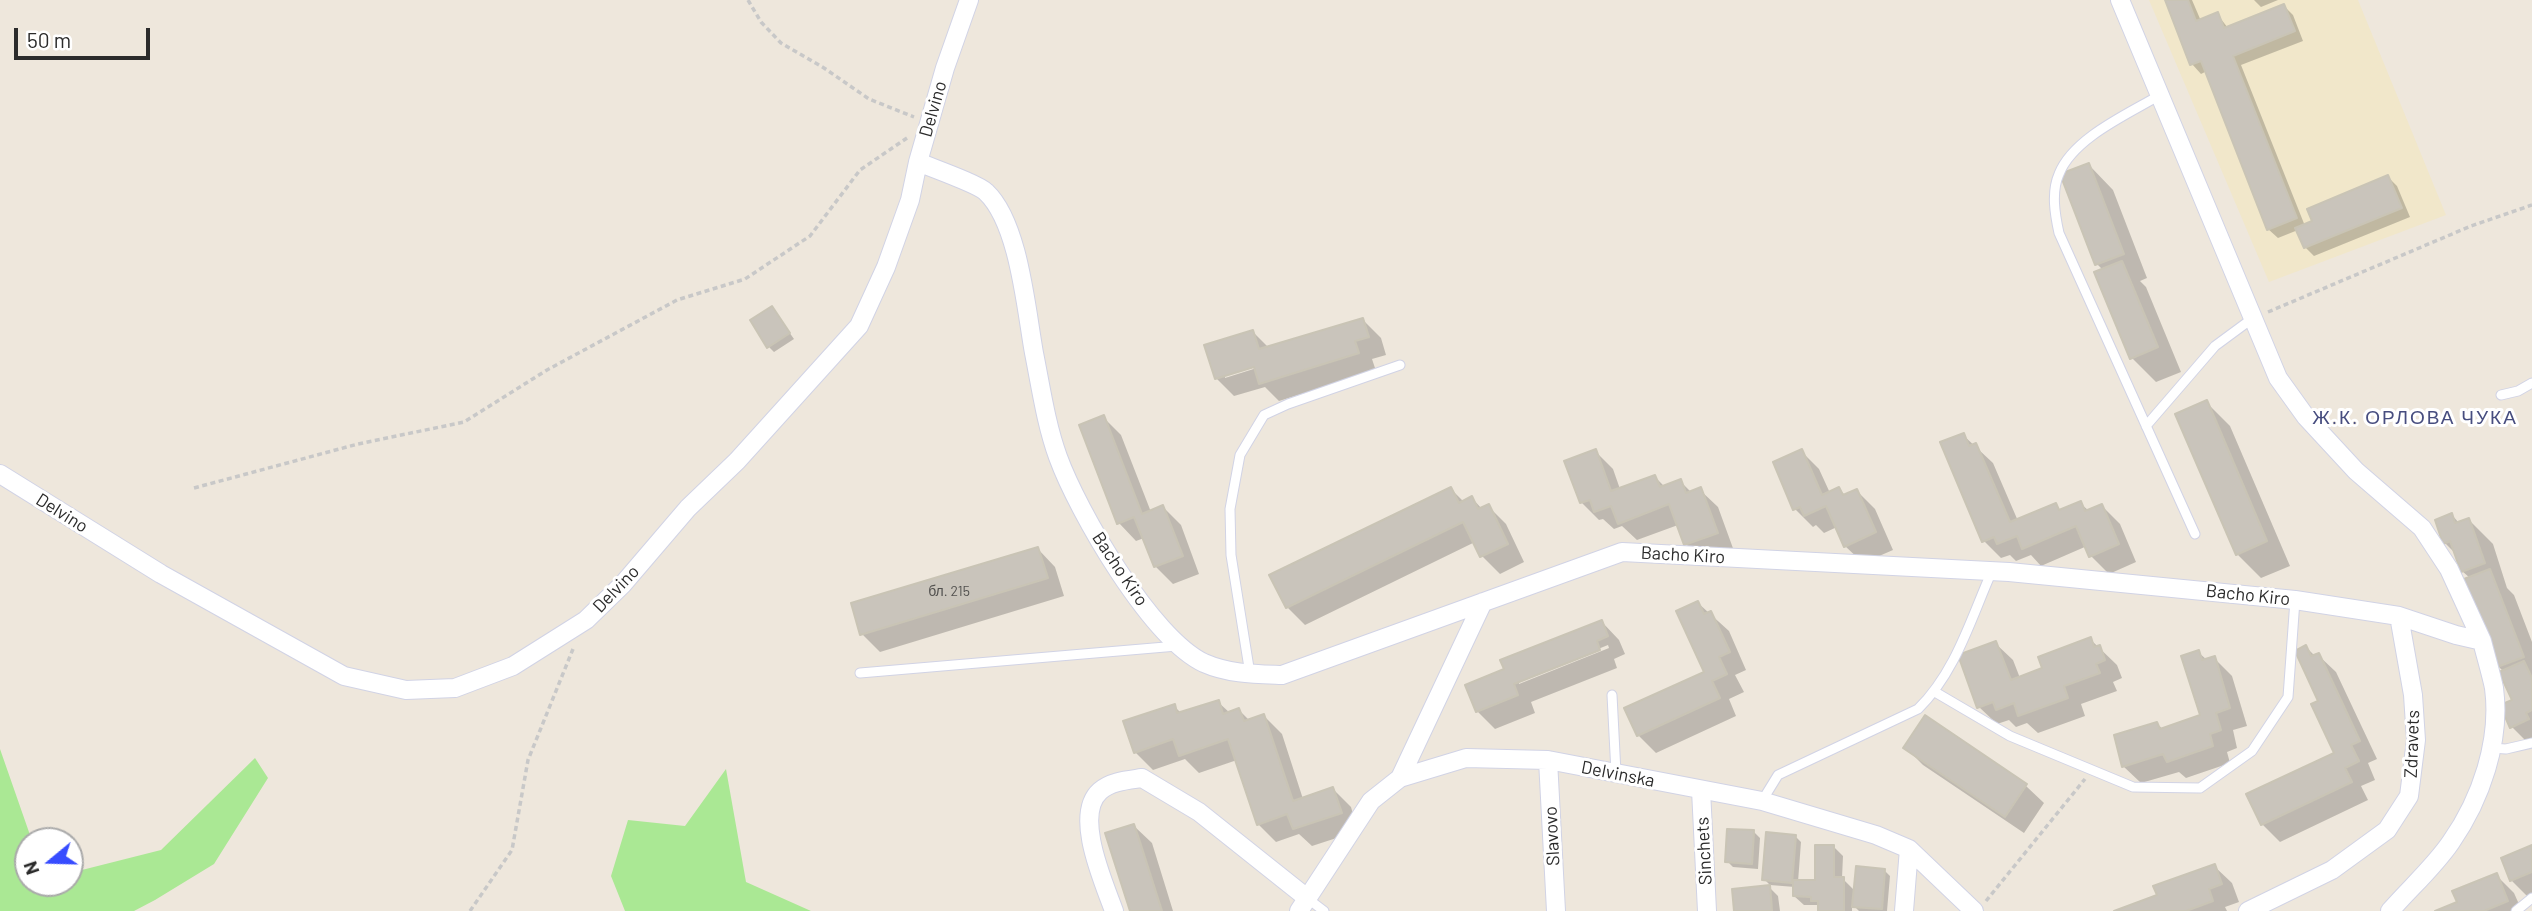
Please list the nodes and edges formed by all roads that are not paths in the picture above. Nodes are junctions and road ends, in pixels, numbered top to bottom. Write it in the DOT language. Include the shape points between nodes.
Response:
graph roads {
  1 [pos="969,0"];
  2 [pos="2120,0"];
  3 [pos="2160,94"];
  4 [pos="918,162"];
  5 [pos="2253,318"];
  6 [pos="1400,365"];
  7 [pos="2531,385"];
  8 [pos="2501,395"];
  9 [pos="2146,426"];
  10 [pos="0,474"];
  11 [pos="2195,534"];
  12 [pos="1992,571"];
  13 [pos="2295,600"];
  14 [pos="1483,602"];
  15 [pos="2399,617"];
  16 [pos="2482,641"];
  17 [pos="1177,646"];
  18 [pos="860,673"];
  19 [pos="1250,674"];
  20 [pos="1935,692"];
  21 [pos="1612,695"];
  22 [pos="2532,743"];
  23 [pos="2491,748"];
  24 [pos="1548,760"];
  25 [pos="1616,774"];
  26 [pos="1400,778"];
  27 [pos="1701,790"];
  28 [pos="1762,801"];
  29 [pos="1909,849"];
  30 [pos="2532,898"];
  31 [pos="1303,905"];
  32 [pos="1114,911"];
  33 [pos="1324,911"];
  34 [pos="1556,911"];
  35 [pos="1707,911"];
  36 [pos="1904,911"];
  37 [pos="1976,911"];
  38 [pos="2248,911"];
  39 [pos="2390,911"];
  40 [pos="2516,911"];
  1 -- 4 [label="street, Delvino"];
  2 -- 3 [label="street"];
  3 -- 5 [label="street"];
  3 -- 9 [label="lane" via="2074,150 2058,175 2054,211 2059,233"];
  4 -- 10 [label="street, Delvino" via="906,212 859,326 586,620 513,666 455,688 407,690 344,676 161,574"];
  4 -- 17 [label="street, Bacho Kiro" via="985,191 1004,218 1014,246 1057,455 1080,508 1141,603"];
  5 -- 9 [label="lane" via="2216,346"];
  5 -- 16 [label="street" via="2278,378 2306,417 2356,471 2423,528 2449,569"];
  6 -- 19 [label="lane" via="1264,415 1240,455 1230,509 1231,555"];
  7 -- 8 [label="lane"];
  9 -- 11 [label="lane"];
  12 -- 13 [label="street, Bacho Kiro"];
  12 -- 14 [label="street, Bacho Kiro" via="1622,552"];
  12 -- 20 [label="lane"];
  13 -- 15 [label="street, Bacho Kiro"];
  13 -- 20 [label="lane" via="2288,697 2252,751 2200,788 2133,787 2010,736"];
  14 -- 19 [label="street, Bacho Kiro" via="1282,675"];
  14 -- 26 [label="street"];
  15 -- 16 [label="street, Bacho Kiro"];
  15 -- 38 [label="street, Zdravets" via="2416,740 2410,796 2387,830 2332,870"];
  16 -- 23 [label="street" via="2493,688"];
  17 -- 18 [label="lane"];
  17 -- 19 [label="street, Bacho Kiro" via="1204,663"];
  20 -- 28 [label="lane" via="1918,709 1778,775"];
  21 -- 25 [label="lane"];
  22 -- 23 [label="lane"];
  23 -- 39 [label="street" via="2477,796 2451,842"];
  24 -- 25 [label="street, Delvinska"];
  24 -- 26 [label="street, Delvinska" via="1466,758"];
  24 -- 34 [label="street, Slavovo"];
  25 -- 27 [label="street, Delvinska"];
  26 -- 31 [label="street, Delvinska" via="1371,801"];
  27 -- 28 [label="street, Delvinska"];
  27 -- 35 [label="street, Sinchets"];
  28 -- 29 [label="street, Delvinska"];
  29 -- 36 [label="street"];
  29 -- 37 [label="street, Delvinska"];
  30 -- 40 [label="lane"];
  31 -- 32 [label="street" via="1199,811 1142,778 1117,782 1100,791 1090,807 1096,862"];
  31 -- 33 [label="lane"];
}
